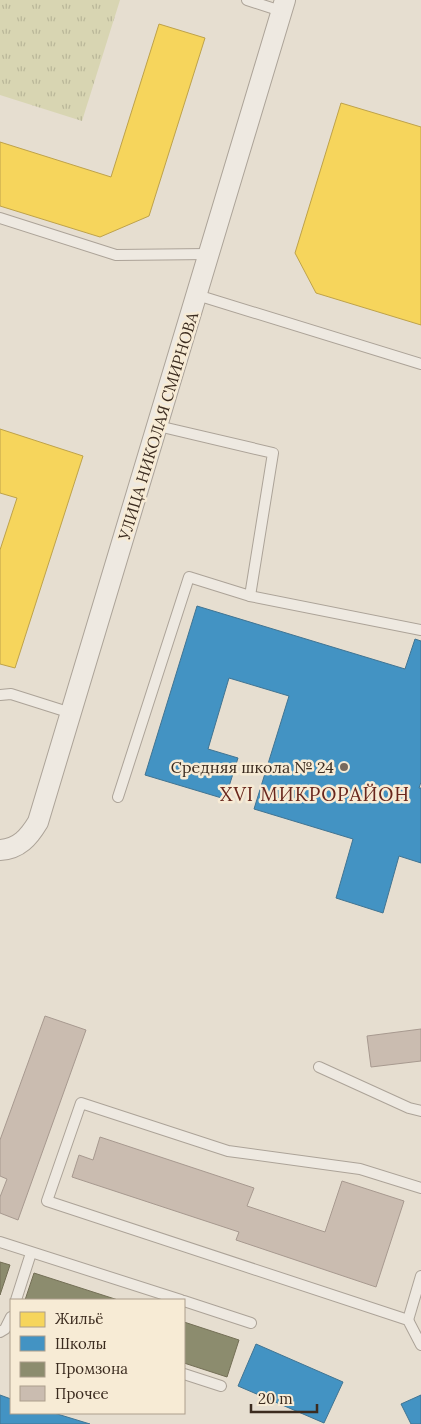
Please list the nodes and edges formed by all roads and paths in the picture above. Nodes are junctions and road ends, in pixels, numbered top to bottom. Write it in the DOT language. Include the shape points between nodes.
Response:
graph roads {
  1 [pos="247,0"];
  2 [pos="283,6"];
  3 [pos="0,218"];
  4 [pos="209,254"];
  5 [pos="196,295"];
  6 [pos="421,364"];
  7 [pos="158,426"];
  8 [pos="250,596"];
  9 [pos="421,630"];
  10 [pos="0,695"];
  11 [pos="71,713"];
  12 [pos="118,797"];
  13 [pos="0,850"];
  14 [pos="319,1067"];
  15 [pos="421,1111"];
  16 [pos="421,1188"];
  17 [pos="0,1242"];
  18 [pos="31,1252"];
  19 [pos="421,1276"];
  20 [pos="16,1299"];
  21 [pos="176,1299"];
  22 [pos="185,1302"];
  23 [pos="10,1319"];
  24 [pos="408,1320"];
  25 [pos="251,1323"];
  26 [pos="0,1332"];
  27 [pos="421,1345"];
  28 [pos="185,1374"];
  29 [pos="221,1386"];
  1 -- 2 [label="lane"];
  2 -- 4 [label="street, УЛИЦА НИКОЛАЯ СМИРНОВА"];
  3 -- 4 [label="lane" via="116,255"];
  4 -- 5 [label="street, УЛИЦА НИКОЛАЯ СМИРНОВА"];
  5 -- 6 [label="lane"];
  5 -- 7 [label="street, УЛИЦА НИКОЛАЯ СМИРНОВА"];
  7 -- 8 [label="lane" via="273,453"];
  7 -- 11 [label="street, УЛИЦА НИКОЛАЯ СМИРНОВА"];
  8 -- 9 [label="lane"];
  8 -- 12 [label="lane" via="189,577"];
  10 -- 11 [label="lane" via="11,694"];
  11 -- 13 [label="street, УЛИЦА НИКОЛАЯ СМИРНОВА" via="38,822 19,845"];
  14 -- 15 [label="lane"];
  16 -- 24 [label="lane" via="360,1169 228,1151 81,1104 47,1202"];
  17 -- 18 [label="lane"];
  18 -- 20 [label="lane"];
  18 -- 21 [label="lane"];
  19 -- 24 [label="lane"];
  22 -- 25 [label="lane"];
  23 -- 26 [label="lane"];
  24 -- 27 [label="lane"];
  28 -- 29 [label="lane"];
}
